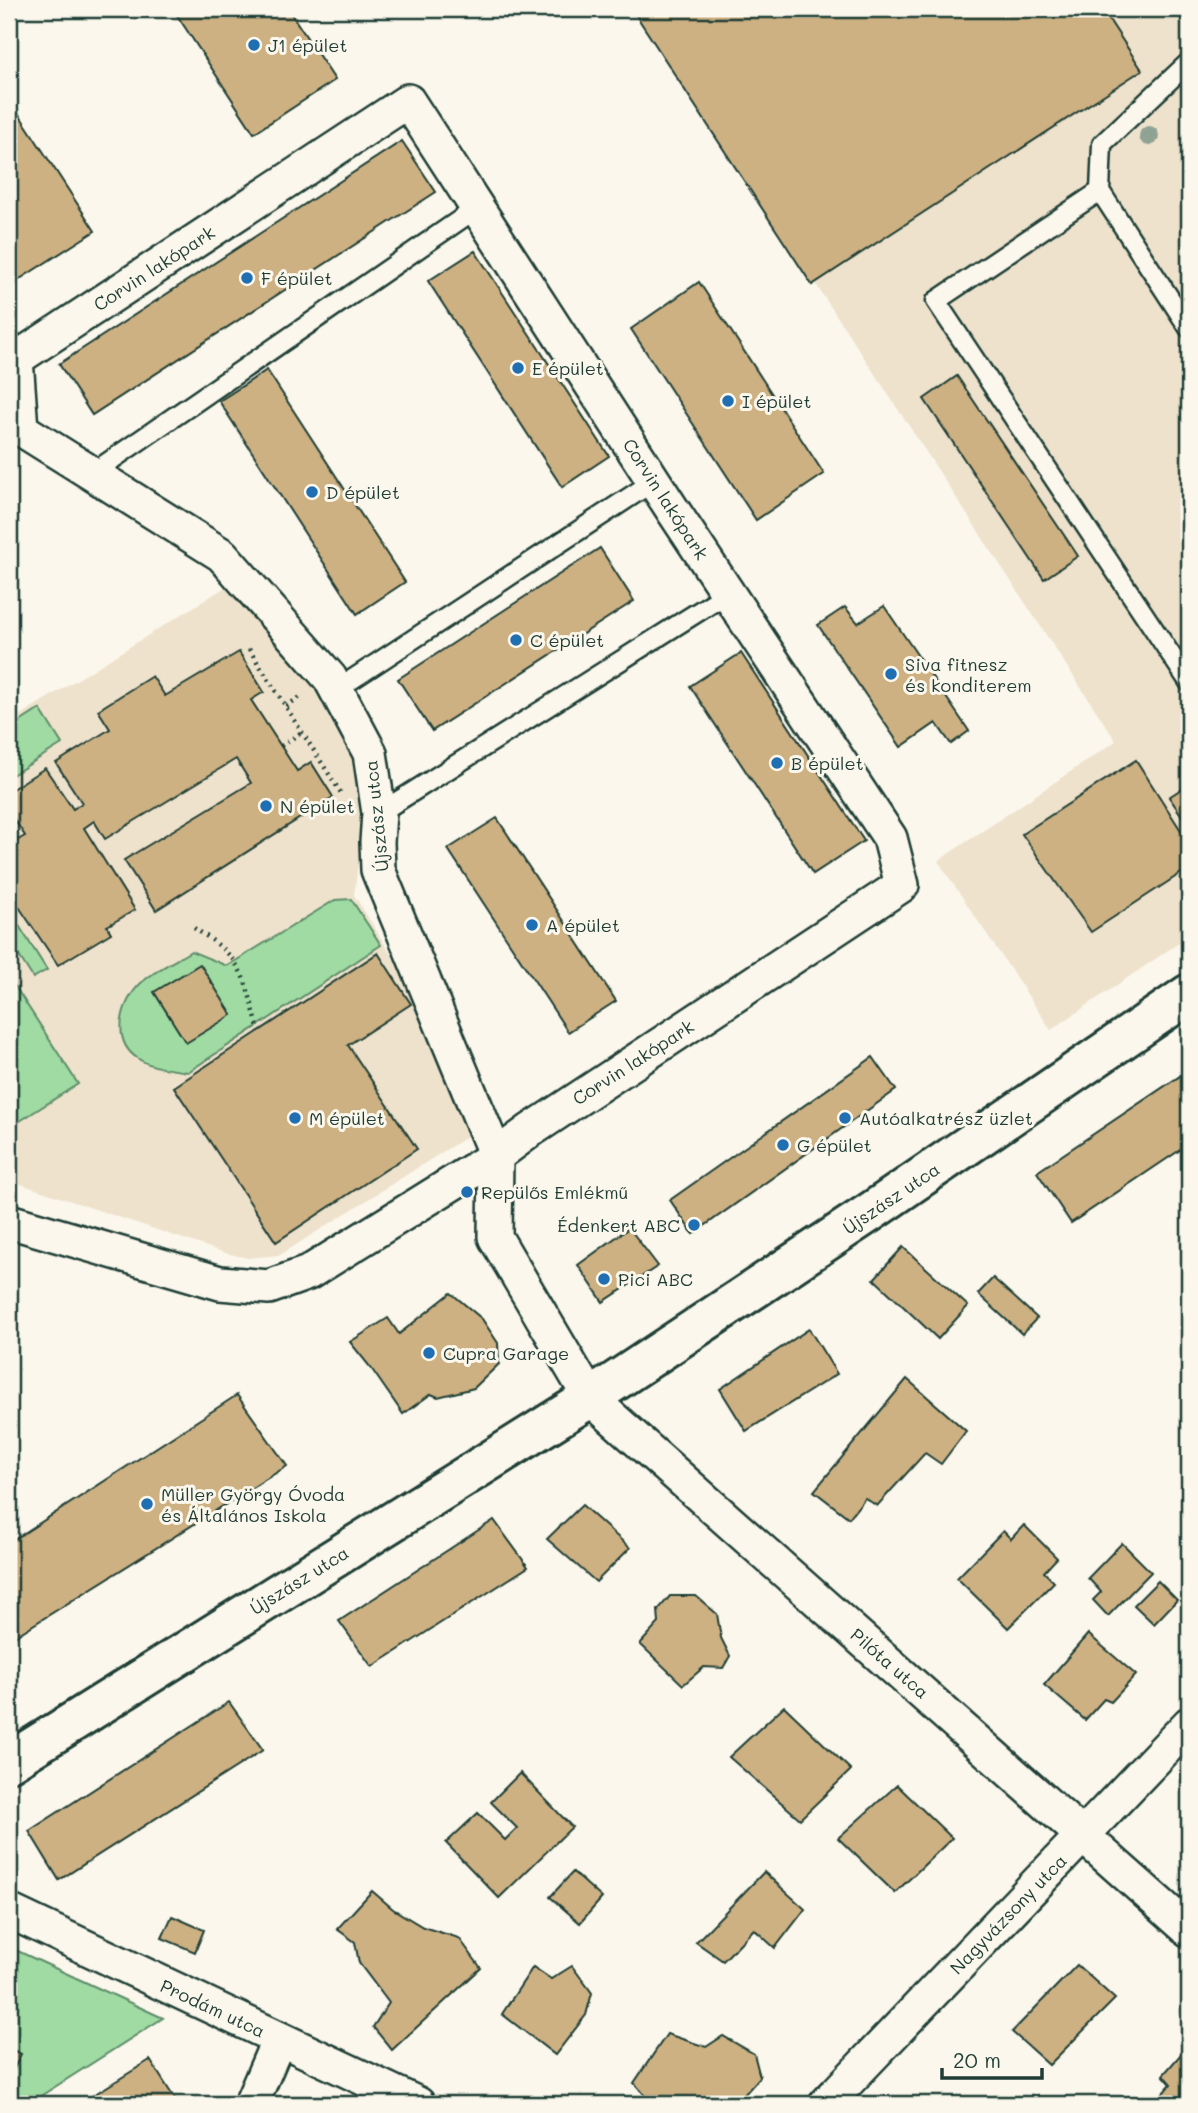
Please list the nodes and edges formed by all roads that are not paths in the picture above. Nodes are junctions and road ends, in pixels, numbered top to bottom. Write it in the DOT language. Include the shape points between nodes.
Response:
graph roads {
  1 [pos="1189,62"];
  2 [pos="1100,191"];
  3 [pos="477,208"];
  4 [pos="1189,328"];
  5 [pos="12,355"];
  6 [pos="15,433"];
  7 [pos="90,474"];
  8 [pos="654,481"];
  9 [pos="728,593"];
  10 [pos="1189,682"];
  11 [pos="336,690"];
  12 [pos="379,813"];
  13 [pos="1189,994"];
  14 [pos="496,1156"];
  15 [pos="9,1221"];
  16 [pos="590,1398"];
  17 [pos="1189,1724"];
  18 [pos="9,1762"];
  19 [pos="1084,1835"];
  20 [pos="9,1911"];
  21 [pos="1189,1930"];
  22 [pos="279,2039"];
  23 [pos="251,2104"];
  24 [pos="418,2104"];
  25 [pos="826,2104"];
  1 -- 2 [label="lane" via="1101,144"];
  2 -- 4 [label="lane"];
  2 -- 10 [label="lane" via="936,301"];
  3 -- 5 [label="street, Corvin lakópark" via="408,102"];
  3 -- 7 [label="lane"];
  3 -- 8 [label="street, Corvin lakópark"];
  5 -- 6 [label="street, Újszász utca"];
  6 -- 7 [label="street, Újszász utca"];
  7 -- 11 [label="street, Újszász utca" via="222,555"];
  8 -- 9 [label="street, Corvin lakópark"];
  8 -- 11 [label="lane"];
  9 -- 12 [label="lane"];
  9 -- 14 [label="street, Corvin lakópark" via="890,838 902,885"];
  11 -- 12 [label="street, Újszász utca" via="370,753"];
  12 -- 14 [label="street, Újszász utca" via="378,870"];
  13 -- 16 [label="street, Újszász utca"];
  14 -- 15 [label="street" via="308,1273 269,1287 219,1283"];
  14 -- 16 [label="street, Újszász utca" via="495,1237"];
  16 -- 18 [label="street, Újszász utca"];
  16 -- 19 [label="street, Pilóta utca"];
  17 -- 19 [label="street, Nagyvázsony utca"];
  19 -- 21 [label="street, Pilóta utca"];
  19 -- 25 [label="street, Nagyvázsony utca"];
  20 -- 22 [label="street, Prodám utca"];
  22 -- 23 [label="street"];
  22 -- 24 [label="street, Prodám utca"];
}
